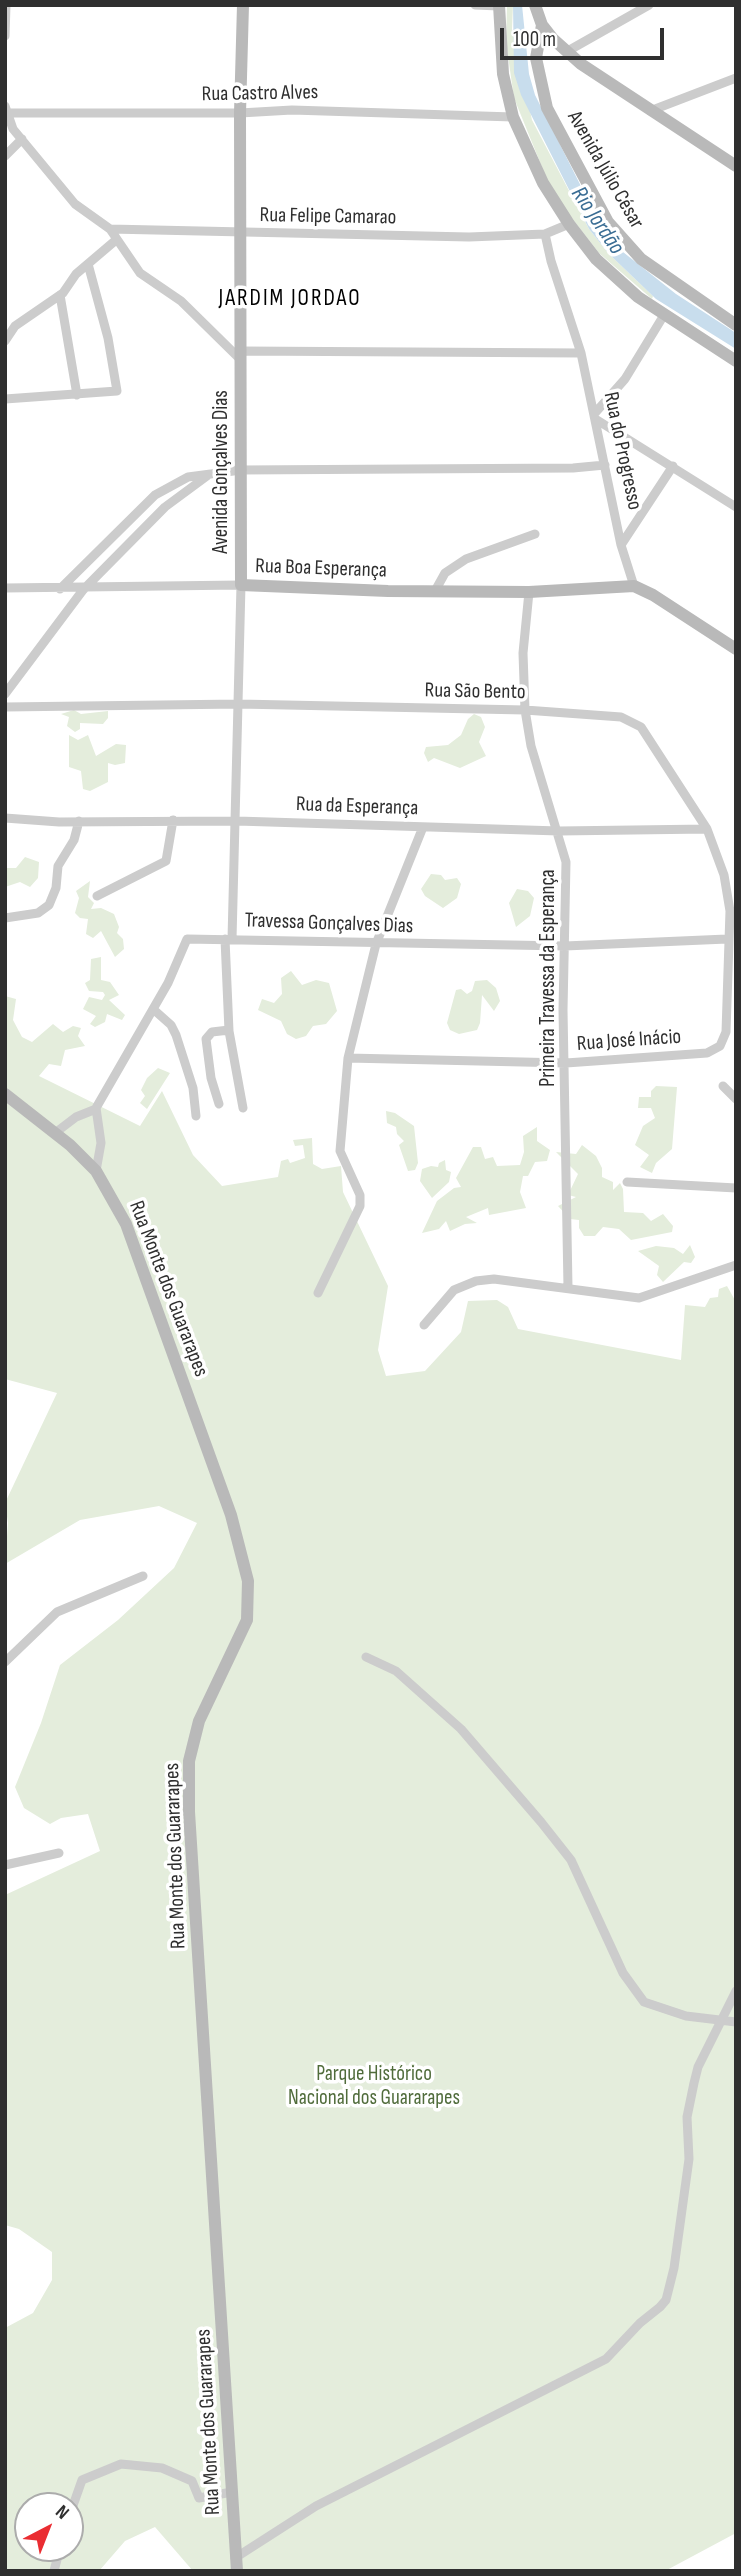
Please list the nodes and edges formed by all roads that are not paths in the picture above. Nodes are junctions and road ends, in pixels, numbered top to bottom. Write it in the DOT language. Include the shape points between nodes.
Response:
graph roads {
  1 [pos="6,5"];
  2 [pos="243,5"];
  3 [pos="475,5"];
  4 [pos="499,5"];
  5 [pos="535,5"];
  6 [pos="649,5"];
  7 [pos="542,25"];
  8 [pos="5,36"];
  9 [pos="566,52"];
  10 [pos="736,78"];
  11 [pos="6,109"];
  12 [pos="650,111"];
  13 [pos="240,113"];
  14 [pos="513,117"];
  15 [pos="22,139"];
  16 [pos="5,156"];
  17 [pos="736,166"];
  18 [pos="569,224"];
  19 [pos="110,229"];
  20 [pos="242,233"];
  21 [pos="545,234"];
  22 [pos="116,240"];
  23 [pos="88,264"];
  24 [pos="60,295"];
  25 [pos="664,315"];
  26 [pos="736,325"];
  27 [pos="5,341"];
  28 [pos="582,353"];
  29 [pos="242,356"];
  30 [pos="736,361"];
  31 [pos="77,396"];
  32 [pos="5,399"];
  33 [pos="596,416"];
  34 [pos="605,465"];
  35 [pos="673,466"];
  36 [pos="241,470"];
  37 [pos="216,471"];
  38 [pos="736,507"];
  39 [pos="535,534"];
  40 [pos="621,545"];
  41 [pos="241,586"];
  42 [pos="634,586"];
  43 [pos="5,588"];
  44 [pos="60,589"];
  45 [pos="83,590"];
  46 [pos="435,591"];
  47 [pos="529,592"];
  48 [pos="736,649"];
  49 [pos="5,694"];
  50 [pos="239,705"];
  51 [pos="5,707"];
  52 [pos="525,710"];
  53 [pos="5,819"];
  54 [pos="173,820"];
  55 [pos="79,821"];
  56 [pos="237,821"];
  57 [pos="423,827"];
  58 [pos="707,829"];
  59 [pos="559,831"];
  60 [pos="97,896"];
  61 [pos="5,918"];
  62 [pos="229,939"];
  63 [pos="727,939"];
  64 [pos="376,944"];
  65 [pos="565,946"];
  66 [pos="736,986"];
  67 [pos="726,1003"];
  68 [pos="153,1009"];
  69 [pos="229,1030"];
  70 [pos="348,1058"];
  71 [pos="566,1063"];
  72 [pos="723,1086"];
  73 [pos="5,1094"];
  74 [pos="736,1099"];
  75 [pos="219,1104"];
  76 [pos="243,1108"];
  77 [pos="96,1110"];
  78 [pos="196,1116"];
  79 [pos="55,1133"];
  80 [pos="96,1171"];
  81 [pos="627,1182"];
  82 [pos="736,1188"];
  83 [pos="736,1255"];
  84 [pos="733,1266"];
  85 [pos="568,1287"];
  86 [pos="318,1293"];
  87 [pos="424,1325"];
  88 [pos="143,1576"];
  89 [pos="366,1657"];
  90 [pos="5,1662"];
  91 [pos="59,1853"];
  92 [pos="5,1865"];
  93 [pos="736,1991"];
  94 [pos="720,2021"];
  95 [pos="736,2022"];
  96 [pos="78,2492"];
  97 [pos="232,2492"];
  98 [pos="236,2565"];
  1 -- 8 [label="street"];
  2 -- 13 [label="street, Avenida Gonçalves Dias"];
  3 -- 4 [label="street"];
  4 -- 14 [label="street" via="500,49"];
  5 -- 7 [label="street"];
  6 -- 9 [label="street"];
  7 -- 9 [label="street"];
  7 -- 26 [label="street, Avenida Júlio César" via="536,58 547,108 608,222 641,259"];
  9 -- 12 [label="street"];
  10 -- 12 [label="street"];
  11 -- 13 [label="street, Rua Castro Alves"];
  11 -- 15 [label="street" via="8,122"];
  12 -- 17 [label="street"];
  13 -- 14 [label="street, Rua Castro Alves" via="292,110"];
  13 -- 20 [label="street, Avenida Gonçalves Dias"];
  14 -- 18 [label="street" via="543,183"];
  15 -- 16 [label="street"];
  15 -- 19 [label="street" via="75,204"];
  18 -- 21 [label="street"];
  18 -- 25 [label="street" via="617,279"];
  19 -- 20 [label="street, Rua Felipe Camarao"];
  19 -- 22 [label="street"];
  20 -- 21 [label="street, Rua Felipe Camarao"];
  20 -- 29 [label="street, Avenida Gonçalves Dias"];
  21 -- 28 [label="street, Rua do Progresso"];
  22 -- 23 [label="street"];
  22 -- 29 [label="street" via="140,273"];
  23 -- 24 [label="street"];
  23 -- 31 [label="street" via="117,391"];
  24 -- 27 [label="street" via="18,324"];
  24 -- 31 [label="street"];
  25 -- 30 [label="street"];
  25 -- 33 [label="street"];
  28 -- 29 [label="street"];
  28 -- 33 [label="street, Rua do Progresso"];
  29 -- 36 [label="street, Avenida Gonçalves Dias"];
  31 -- 32 [label="street"];
  33 -- 34 [label="street, Rua do Progresso"];
  33 -- 35 [label="street"];
  34 -- 36 [label="street"];
  34 -- 40 [label="street, Rua do Progresso"];
  35 -- 38 [label="street"];
  35 -- 40 [label="street"];
  36 -- 37 [label="street"];
  36 -- 41 [label="street, Avenida Gonçalves Dias"];
  37 -- 44 [label="street" via="187,477 155,495"];
  37 -- 45 [label="street" via="165,507"];
  39 -- 46 [label="street" via="466,559 445,573"];
  40 -- 42 [label="street, Rua do Progresso"];
  41 -- 45 [label="street, Rua Boa Esperança"];
  41 -- 46 [label="street, Rua Boa Esperança"];
  41 -- 50 [label="street, Avenida Gonçalves Dias"];
  42 -- 47 [label="street, Rua Boa Esperança"];
  42 -- 48 [label="street"];
  43 -- 44 [label="street, Rua Boa Esperança"];
  44 -- 45 [label="street, Rua Boa Esperança"];
  45 -- 49 [label="street"];
  46 -- 47 [label="street, Rua Boa Esperança"];
  47 -- 52 [label="street, Primeira Travessa da Esperança" via="523,653"];
  50 -- 51 [label="street, Rua São Bento"];
  50 -- 52 [label="street, Rua São Bento"];
  50 -- 56 [label="street, Avenida Gonçalves Dias"];
  52 -- 58 [label="street, Rua São Bento" via="582,712 630,720 641,727"];
  52 -- 59 [label="street, Primeira Travessa da Esperança" via="531,746"];
  53 -- 55 [label="street, Rua da Esperança"];
  54 -- 55 [label="street, Rua da Esperança"];
  54 -- 56 [label="street, Rua da Esperança"];
  54 -- 60 [label="street" via="166,861"];
  55 -- 61 [label="street" via="74,840 58,866 49,905 38,913"];
  56 -- 57 [label="street, Rua da Esperança"];
  56 -- 62 [label="street, Avenida Gonçalves Dias"];
  57 -- 59 [label="street, Rua da Esperança"];
  57 -- 64 [label="street"];
  58 -- 59 [label="street, Rua da Esperança"];
  58 -- 63 [label="street, Rua São Bento" via="728,895"];
  59 -- 65 [label="street, Primeira Travessa da Esperança" via="566,862"];
  62 -- 64 [label="street, Travessa Gonçalves Dias"];
  62 -- 68 [label="street, Travessa Gonçalves Dias" via="186,939"];
  62 -- 69 [label="street, Avenida Gonçalves Dias"];
  63 -- 65 [label="street, Travessa Gonçalves Dias"];
  63 -- 67 [label="street, Rua São Bento"];
  64 -- 65 [label="street, Travessa Gonçalves Dias"];
  64 -- 70 [label="street"];
  65 -- 71 [label="street, Primeira Travessa da Esperança"];
  66 -- 67 [label="street, Rua José Inácio"];
  67 -- 71 [label="street, Rua José Inácio" via="726,1031 713,1052"];
  68 -- 77 [label="street, Travessa Gonçalves Dias"];
  68 -- 78 [label="street" via="176,1035 193,1088"];
  69 -- 75 [label="street" via="212,1032 206,1039"];
  69 -- 76 [label="street, Avenida Gonçalves Dias"];
  70 -- 71 [label="street, Rua José Inácio"];
  70 -- 86 [label="street" via="340,1151 360,1200"];
  71 -- 85 [label="street, Primeira Travessa da Esperança"];
  72 -- 74 [label="street"];
  73 -- 79 [label="street, Rua Monte dos Guararapes"];
  77 -- 79 [label="street" via="76,1117"];
  77 -- 80 [label="street" via="101,1143"];
  79 -- 80 [label="street, Rua Monte dos Guararapes"];
  80 -- 97 [label="street, Rua Monte dos Guararapes" via="126,1224 231,1515 248,1581 247,1620 199,1721 189,1761"];
  81 -- 82 [label="street"];
  83 -- 84 [label="street"];
  84 -- 85 [label="street" via="639,1297"];
  85 -- 87 [label="street" via="494,1279 464,1284"];
  88 -- 90 [label="street" via="57,1612"];
  89 -- 94 [label="street" via="396,1671 461,1729 541,1822 570,1860 623,1973 644,2002 657,2009"];
  91 -- 92 [label="street"];
  93 -- 94 [label="street"];
  94 -- 95 [label="street"];
  94 -- 98 [label="street" via="698,2067 687,2117 684,2204 674,2269 660,2307 606,2359 316,2506"];
  96 -- 97 [label="street" via="82,2480 121,2464 162,2468 192,2481 199,2498"];
  97 -- 98 [label="street, Rua Monte dos Guararapes"];
}
